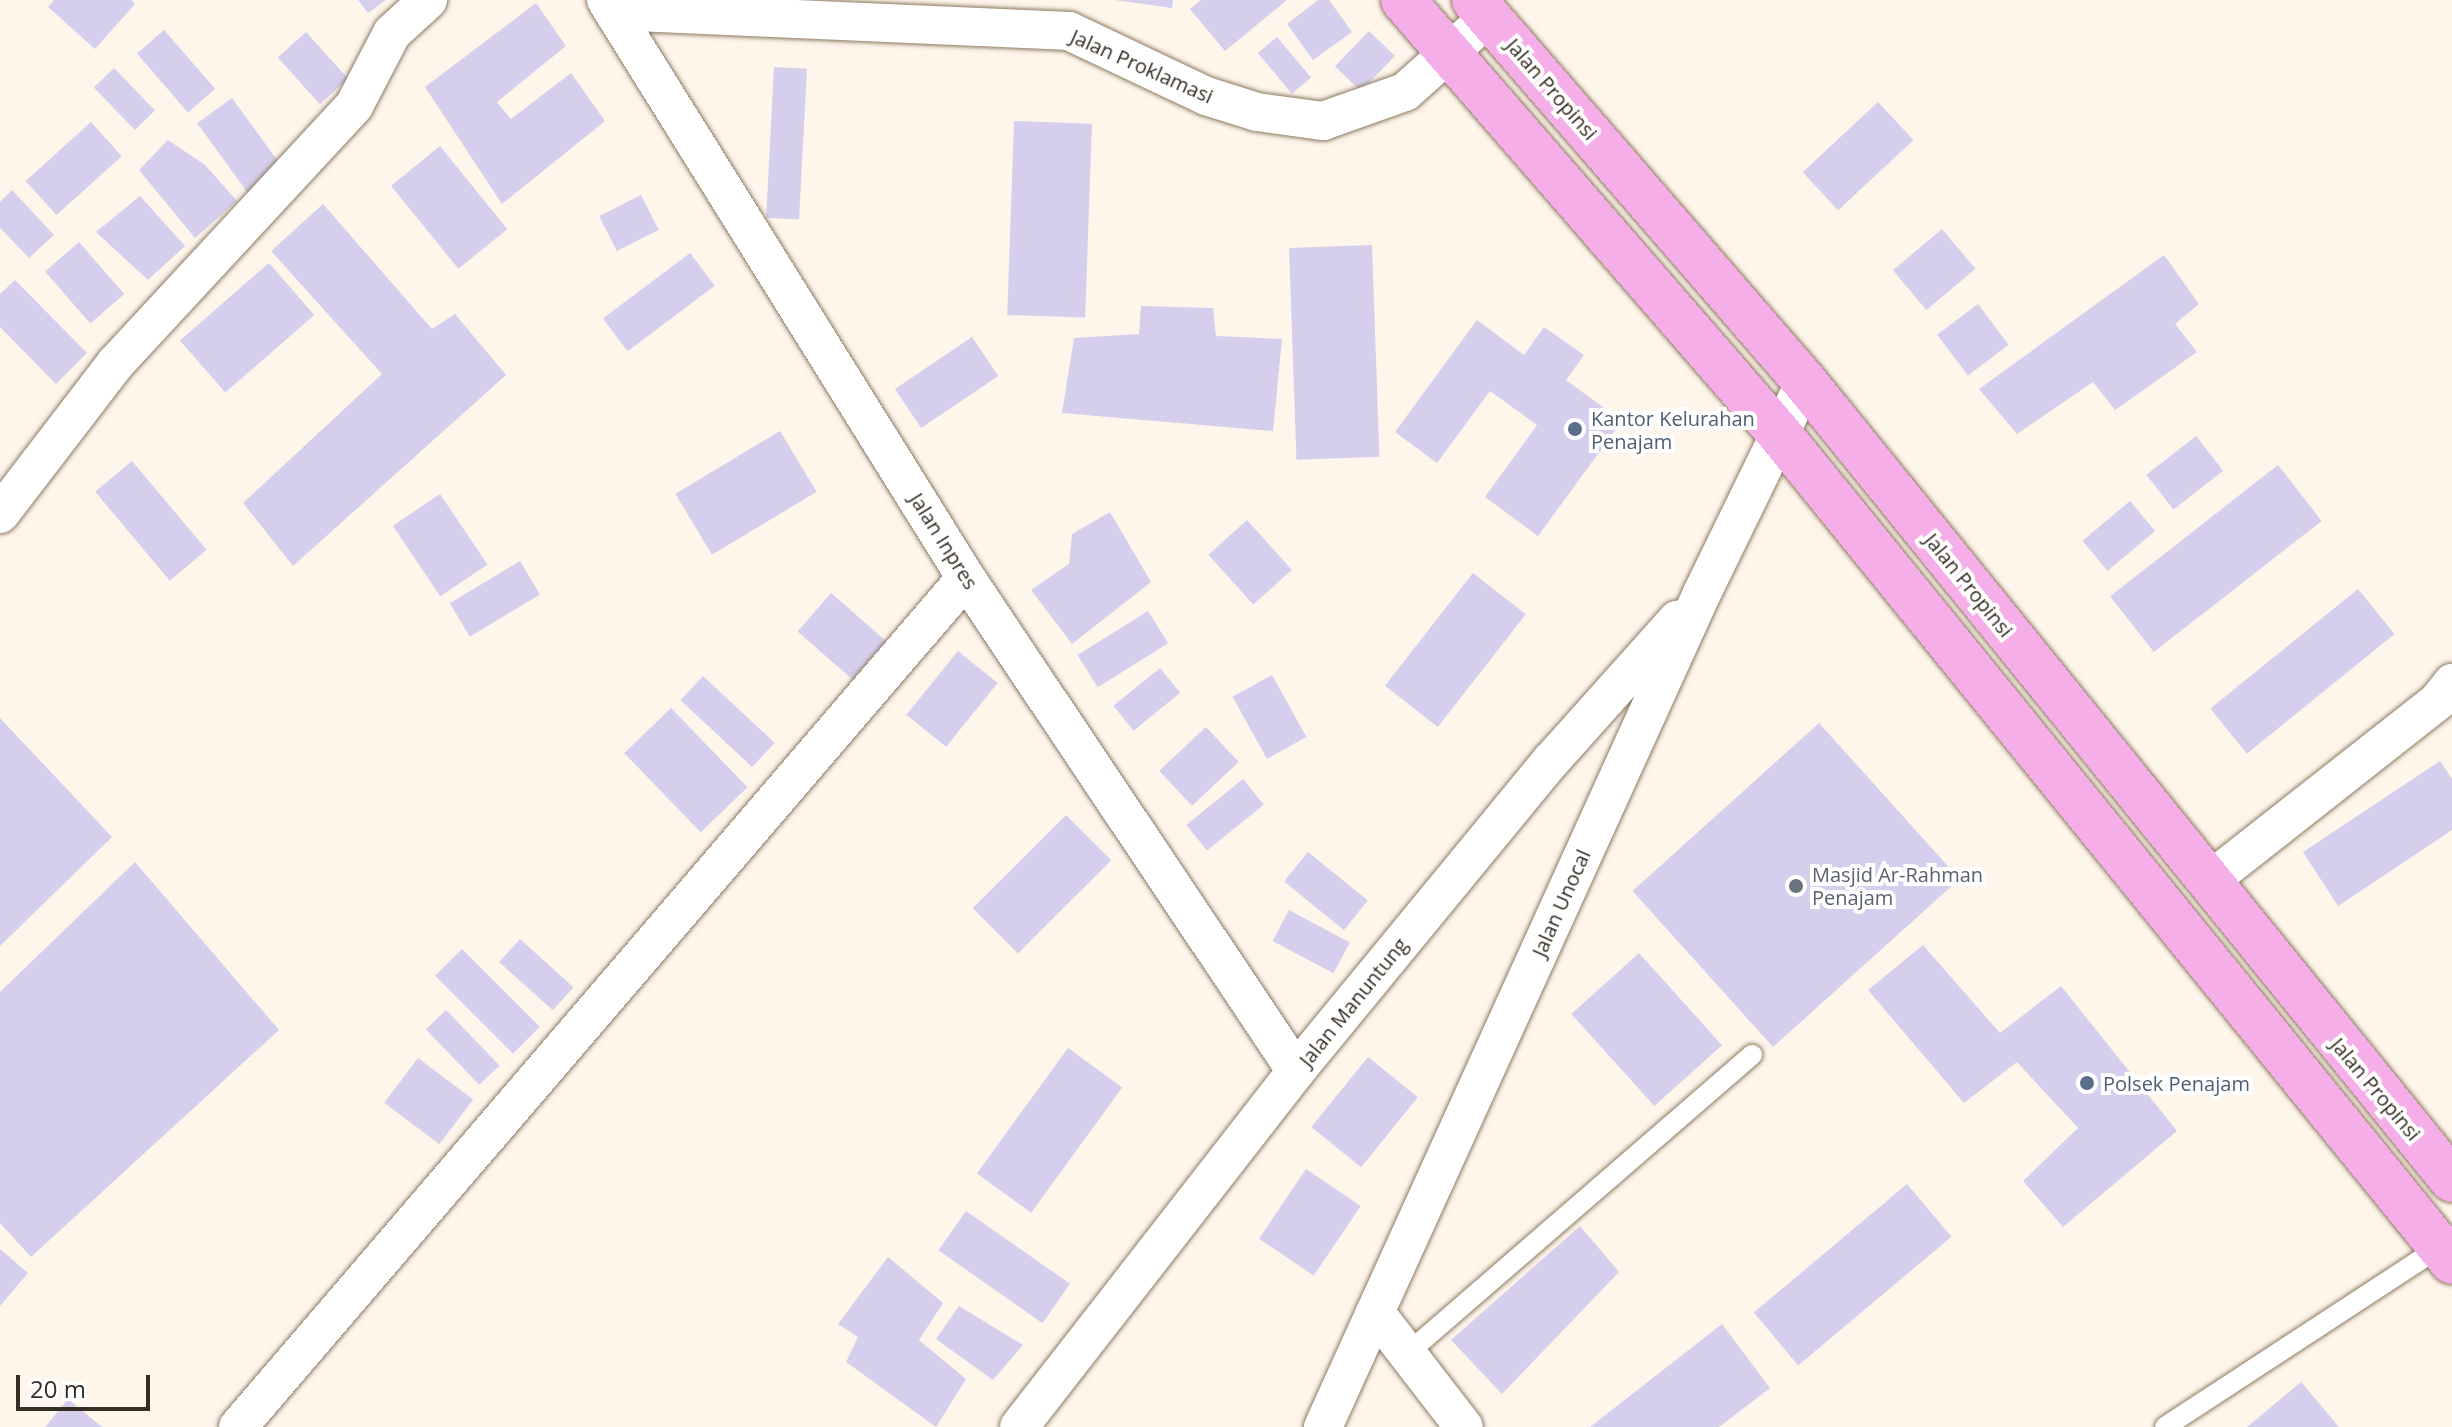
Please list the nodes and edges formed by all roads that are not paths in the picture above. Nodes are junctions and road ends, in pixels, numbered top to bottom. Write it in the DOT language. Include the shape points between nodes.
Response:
graph roads {
  1 [pos="428,0"];
  2 [pos="1403,0"];
  3 [pos="610,5"];
  4 [pos="1481,8"];
  5 [pos="1451,57"];
  6 [pos="1805,382"];
  7 [pos="1778,432"];
  8 [pos="0,514"];
  9 [pos="966,578"];
  10 [pos="1703,591"];
  11 [pos="2452,683"];
  12 [pos="2208,882"];
  13 [pos="2294,990"];
  14 [pos="2252,1020"];
  15 [pos="1752,1055"];
  16 [pos="1296,1071"];
  17 [pos="2452,1180"];
  18 [pos="2446,1254"];
  19 [pos="1375,1312"];
  20 [pos="1409,1352"];
  21 [pos="238,1427"];
  22 [pos="1019,1427"];
  23 [pos="1323,1427"];
  24 [pos="1464,1427"];
  25 [pos="2165,1427"];
  1 -- 8 [label="street" via="392,33 354,106 116,363"];
  2 -- 5 [label="highway"];
  3 -- 5 [label="street, Jalan Proklamasi" via="1069,31 1206,96 1257,112 1323,121 1405,92"];
  3 -- 9 [label="street, Jalan Inpres"];
  4 -- 5 [label="street, Jalan Proklamasi"];
  4 -- 6 [label="highway, Jalan Propinsi"];
  5 -- 7 [label="highway"];
  6 -- 7 [label="street, Jalan Unocal"];
  6 -- 12 [label="highway, Jalan Propinsi"];
  7 -- 10 [label="street, Jalan Unocal"];
  7 -- 14 [label="highway"];
  9 -- 16 [label="street, Jalan Inpres"];
  9 -- 21 [label="street"];
  10 -- 16 [label="street, Jalan Manuntung" via="1550,762"];
  10 -- 19 [label="street, Jalan Unocal"];
  11 -- 12 [label="street" via="2438,701"];
  12 -- 13 [label="highway, Jalan Propinsi"];
  13 -- 14 [label="highway"];
  13 -- 17 [label="highway, Jalan Propinsi"];
  14 -- 18 [label="highway"];
  15 -- 20 [label="lane"];
  16 -- 22 [label="street, Jalan Manuntung"];
  18 -- 25 [label="lane"];
  19 -- 20 [label="street"];
  19 -- 23 [label="street, Jalan Unocal"];
  20 -- 24 [label="street"];
}
